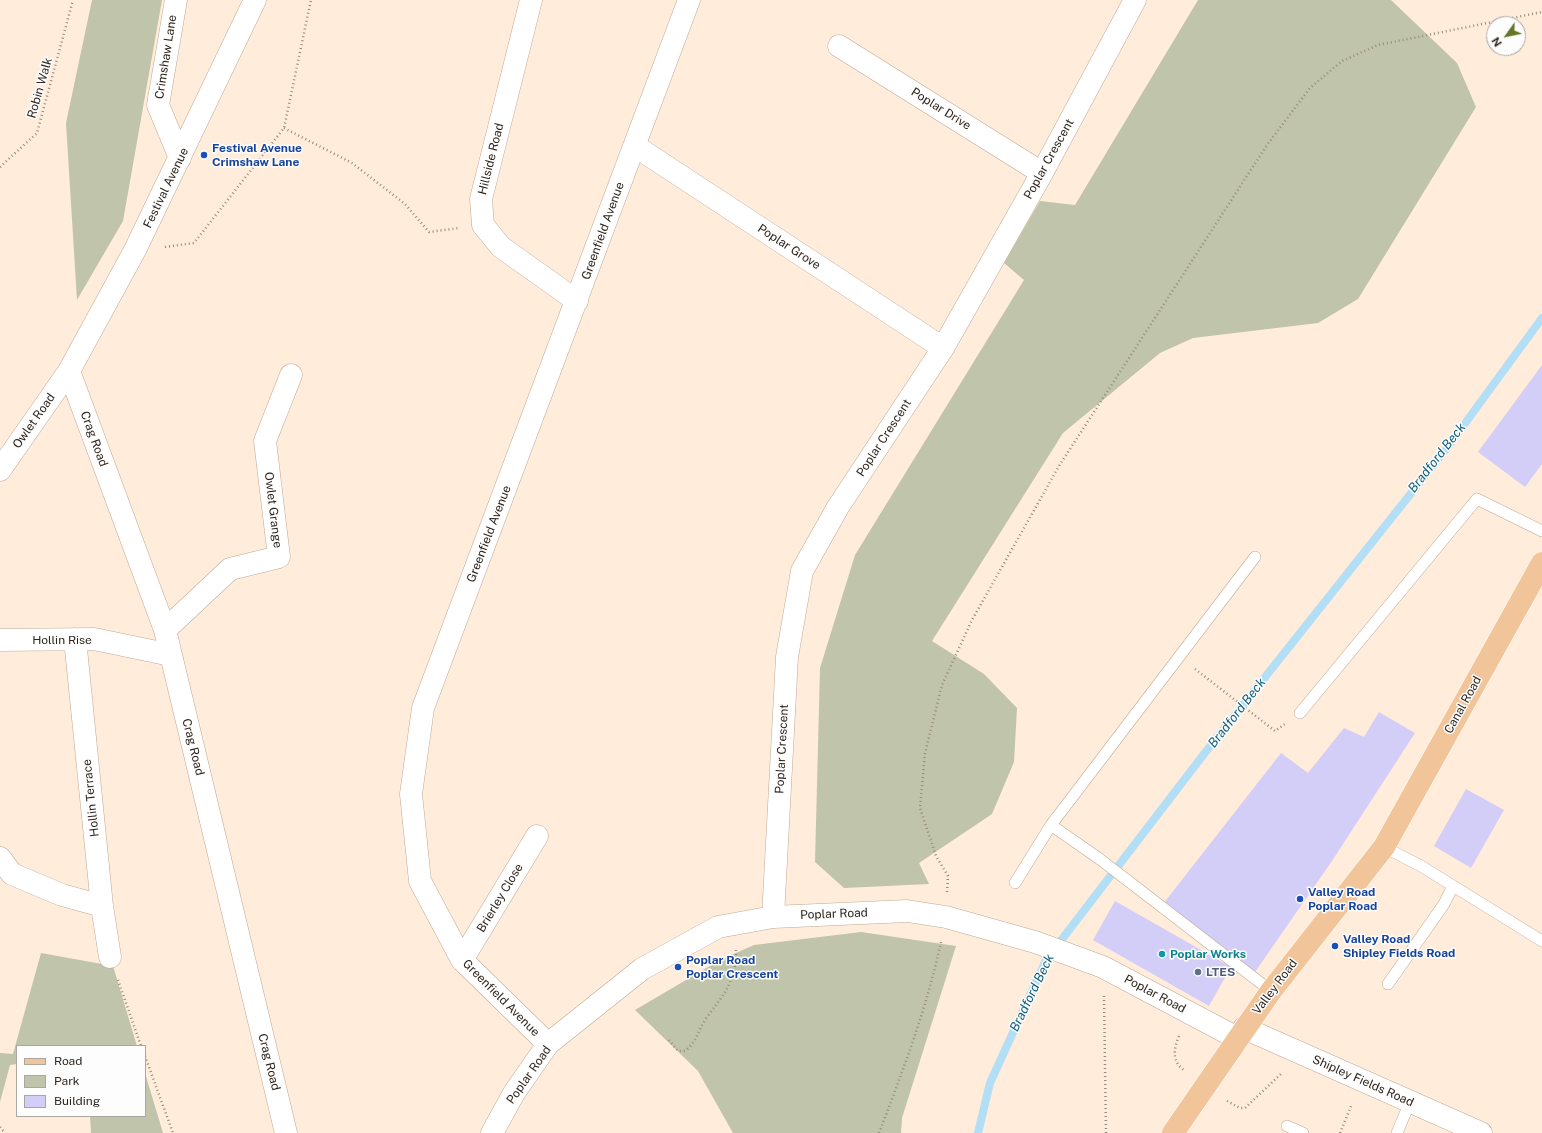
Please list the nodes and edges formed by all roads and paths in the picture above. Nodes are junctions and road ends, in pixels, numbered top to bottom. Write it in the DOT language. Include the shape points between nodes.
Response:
graph roads {
  1 [pos="73,0"];
  2 [pos="176,0"];
  3 [pos="254,0"];
  4 [pos="311,0"];
  5 [pos="531,0"];
  6 [pos="689,0"];
  7 [pos="1126,3"];
  8 [pos="1542,12"];
  9 [pos="839,46"];
  10 [pos="284,128"];
  11 [pos="634,146"];
  12 [pos="180,158"];
  13 [pos="0,167"];
  14 [pos="1042,173"];
  15 [pos="483,225"];
  16 [pos="135,250"];
  17 [pos="577,301"];
  18 [pos="943,348"];
  19 [pos="68,371"];
  20 [pos="291,376"];
  21 [pos="0,470"];
  22 [pos="1542,531"];
  23 [pos="1255,557"];
  24 [pos="1540,572"];
  25 [pos="165,630"];
  26 [pos="75,639"];
  27 [pos="0,640"];
  28 [pos="171,655"];
  29 [pos="1210,681"];
  30 [pos="1300,714"];
  31 [pos="1051,825"];
  32 [pos="538,836"];
  33 [pos="1384,847"];
  34 [pos="0,858"];
  35 [pos="1015,883"];
  36 [pos="1453,886"];
  37 [pos="102,906"];
  38 [pos="773,917"];
  39 [pos="946,917"];
  40 [pos="736,924"];
  41 [pos="1542,941"];
  42 [pos="110,957"];
  43 [pos="462,960"];
  44 [pos="1093,963"];
  45 [pos="1388,984"];
  46 [pos="1271,991"];
  47 [pos="1189,1013"];
  48 [pos="1241,1033"];
  49 [pos="670,1040"];
  50 [pos="548,1044"];
  51 [pos="141,1045"];
  52 [pos="1300,1053"];
  53 [pos="146,1059"];
  54 [pos="1185,1071"];
  55 [pos="1362,1080"];
  56 [pos="1410,1102"];
  57 [pos="1231,1104"];
  58 [pos="1287,1126"];
  59 [pos="0,1127"];
  60 [pos="5,1133"];
  61 [pos="172,1133"];
  62 [pos="286,1133"];
  63 [pos="492,1133"];
  64 [pos="879,1133"];
  65 [pos="1106,1133"];
  66 [pos="1173,1133"];
  67 [pos="1303,1133"];
  68 [pos="1340,1133"];
  69 [pos="1397,1133"];
  70 [pos="1481,1133"];
  1 -- 13 [label="path, Robin Walk" via="37,133"];
  2 -- 12 [label="street, Crimshaw Lane" via="158,105"];
  3 -- 12 [label="street, Festival Avenue"];
  4 -- 10 [label="path"];
  5 -- 15 [label="street, Hillside Road" via="481,199"];
  6 -- 11 [label="street, Greenfield Avenue"];
  7 -- 14 [label="street, Poplar Crescent"];
  8 -- 39 [label="path" via="1378,45 1342,61 1310,88 1267,146 1059,466 972,620 942,685 925,754 920,808 936,856 948,876"];
  9 -- 14 [label="street, Poplar Drive"];
  10 -- 15 [label="path" via="352,163 405,204 429,232"];
  10 -- 16 [label="path" via="194,243"];
  11 -- 17 [label="street, Greenfield Avenue"];
  11 -- 18 [label="street, Poplar Grove"];
  12 -- 16 [label="street, Festival Avenue"];
  14 -- 18 [label="street, Poplar Crescent"];
  15 -- 17 [label="street" via="501,247"];
  16 -- 19 [label="street, Festival Avenue"];
  17 -- 43 [label="street, Greenfield Avenue" via="423,708 411,794 420,881"];
  18 -- 38 [label="street, Poplar Crescent" via="838,507 802,571 787,657"];
  19 -- 21 [label="street, Owlet Road"];
  19 -- 25 [label="street, Crag Road"];
  20 -- 25 [label="street, Owlet Grange" via="265,441 279,557 230,569"];
  22 -- 30 [label="lane" via="1477,499"];
  23 -- 31 [label="lane"];
  24 -- 33 [label="main road, Canal Road"];
  25 -- 28 [label="street, Crag Road"];
  26 -- 27 [label="street, Hollin Rise"];
  26 -- 28 [label="street, Hollin Rise" via="94,639"];
  26 -- 37 [label="street, Hollin Terrace"];
  28 -- 62 [label="street, Crag Road"];
  29 -- 30 [label="path" via="1275,731"];
  31 -- 35 [label="lane"];
  31 -- 46 [label="lane" via="1101,860"];
  32 -- 43 [label="street, Brierley Close"];
  33 -- 36 [label="lane"];
  33 -- 46 [label="main road, Valley Road"];
  34 -- 37 [label="street" via="12,874 62,895"];
  36 -- 41 [label="lane"];
  36 -- 45 [label="lane" via="1444,904"];
  37 -- 42 [label="street, Hollin Terrace"];
  38 -- 39 [label="street, Poplar Road" via="908,912"];
  38 -- 40 [label="street, Poplar Road"];
  39 -- 44 [label="street, Poplar Road" via="1035,942"];
  39 -- 64 [label="path" via="936,965 912,1044"];
  40 -- 49 [label="path" via="736,960 731,983 704,1022 693,1045 685,1051 678,1051"];
  40 -- 50 [label="street, Poplar Road" via="718,927 642,969"];
  42 -- 51 [label="path"];
  43 -- 50 [label="street, Greenfield Avenue"];
  44 -- 47 [label="street, Poplar Road"];
  44 -- 65 [label="path"];
  46 -- 48 [label="main road, Valley Road"];
  47 -- 48 [label="street, Poplar Road"];
  47 -- 54 [label="path" via="1175,1045 1174,1057 1178,1066"];
  48 -- 52 [label="street, Shipley Fields Road"];
  48 -- 66 [label="main road, Valley Road"];
  50 -- 63 [label="street, Poplar Road" via="514,1093"];
  52 -- 55 [label="street, Shipley Fields Road"];
  52 -- 57 [label="path" via="1244,1108"];
  53 -- 61 [label="path"];
  55 -- 56 [label="street, Shipley Fields Road"];
  55 -- 68 [label="path"];
  56 -- 69 [label="lane"];
  56 -- 70 [label="street, Shipley Fields Road"];
  58 -- 67 [label="lane"];
  59 -- 60 [label="path"];
}
